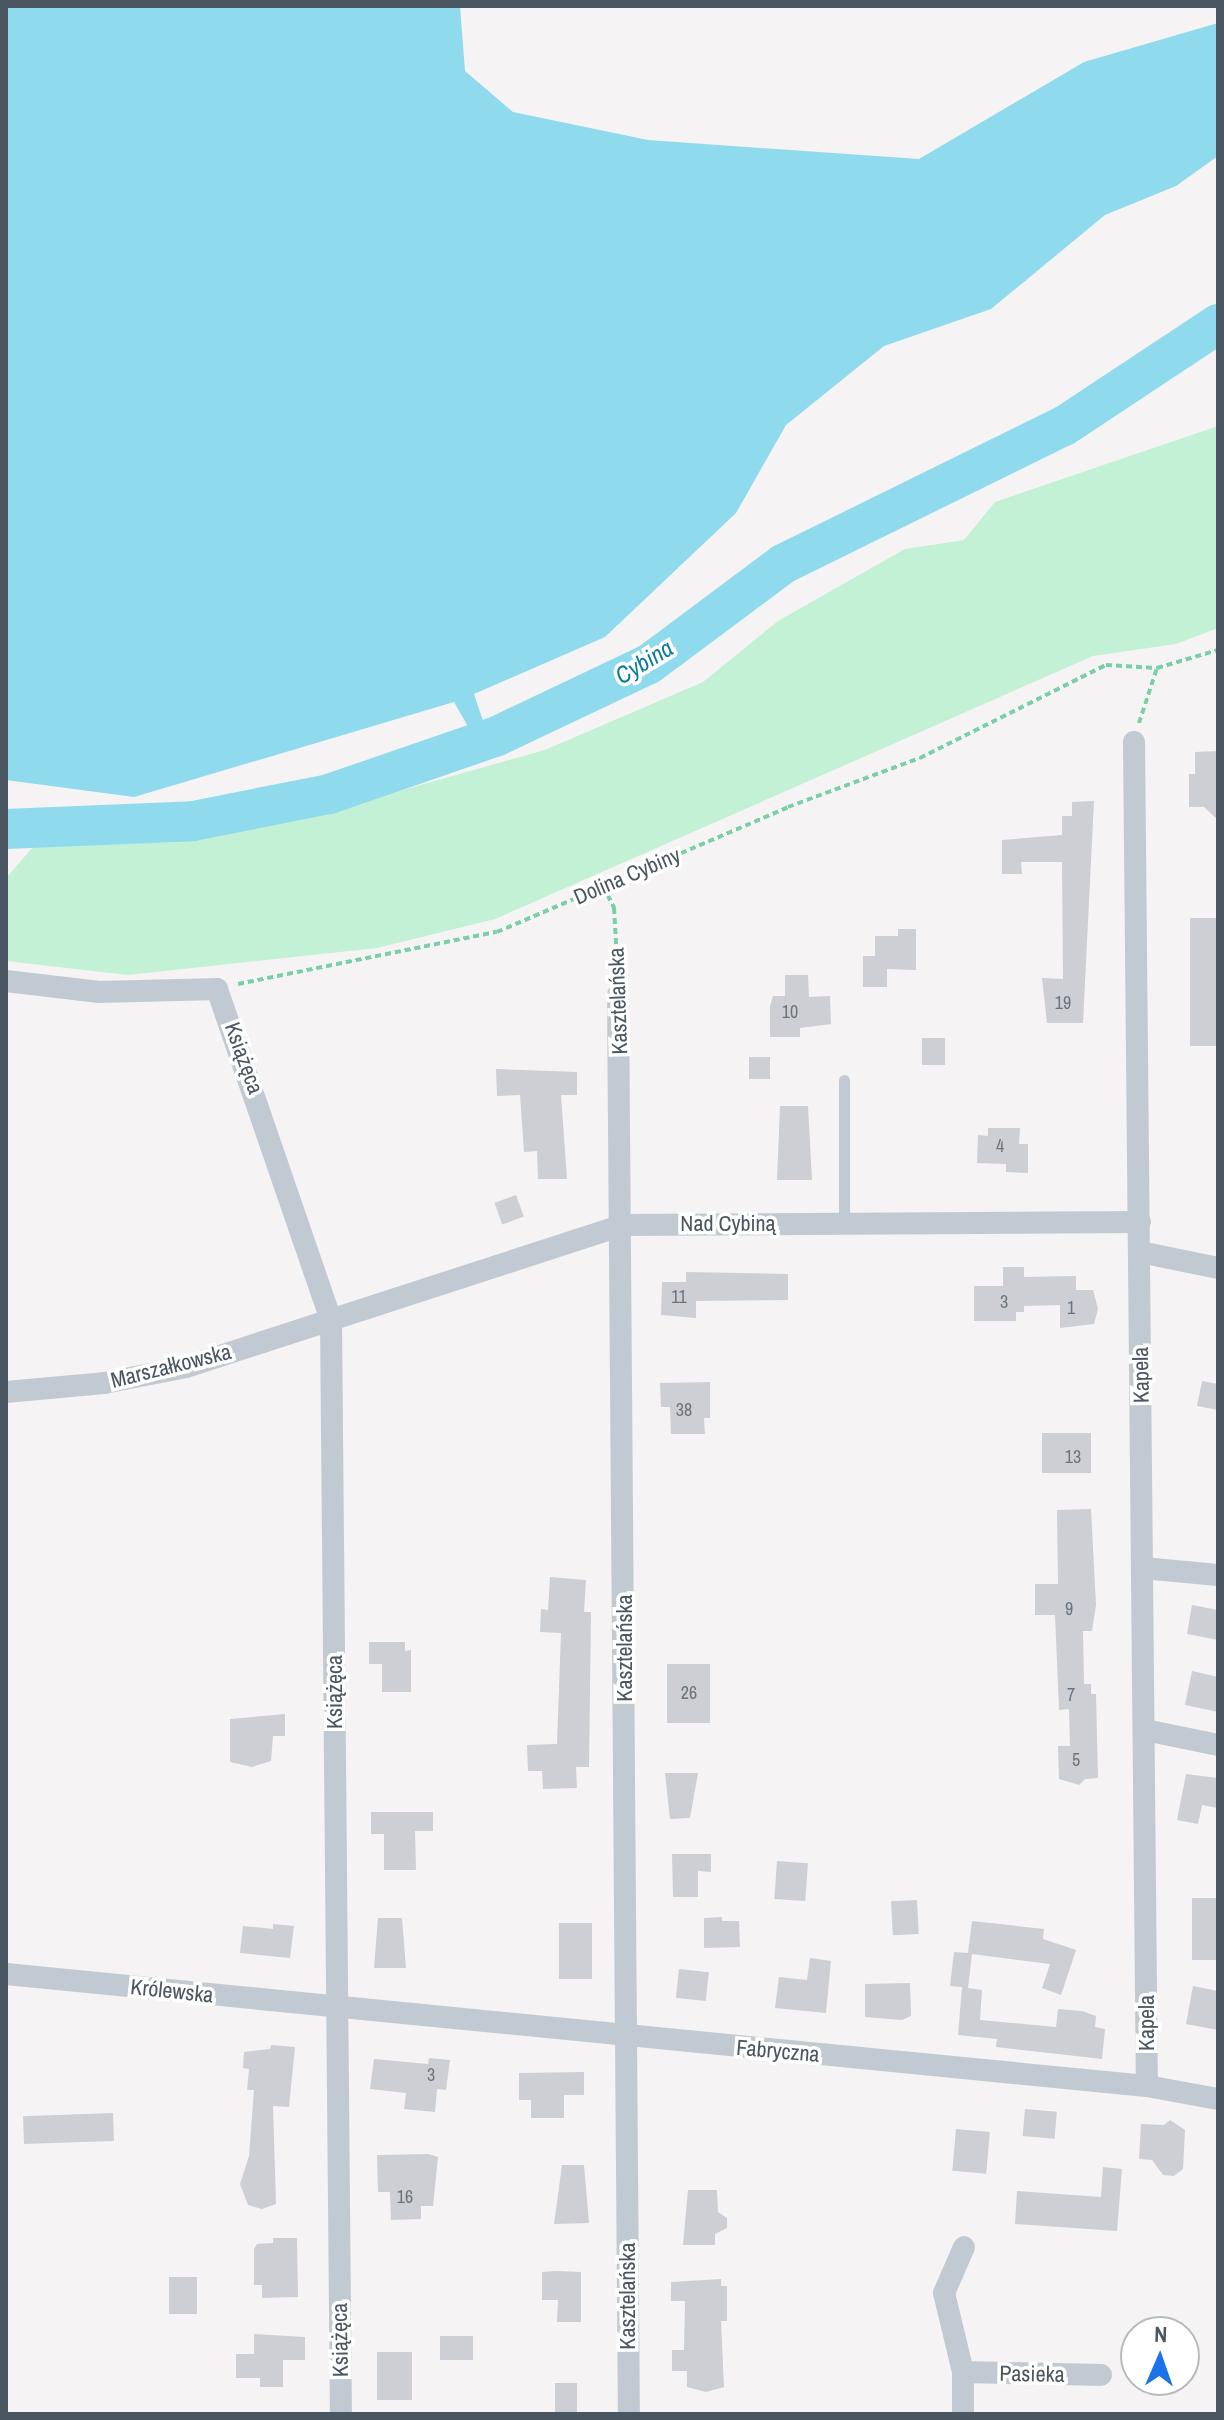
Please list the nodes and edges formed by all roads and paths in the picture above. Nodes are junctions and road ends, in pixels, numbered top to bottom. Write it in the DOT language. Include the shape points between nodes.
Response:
graph roads {
  1 [pos="1218,650"];
  2 [pos="1157,668"];
  3 [pos="1134,742"];
  4 [pos="603,886"];
  5 [pos="6,981"];
  6 [pos="217,989"];
  7 [pos="618,995"];
  8 [pos="844,1080"];
  9 [pos="1140,1222"];
  10 [pos="844,1223"];
  11 [pos="622,1225"];
  12 [pos="1140,1252"];
  13 [pos="1218,1268"];
  14 [pos="331,1320"];
  15 [pos="6,1392"];
  16 [pos="1143,1568"];
  17 [pos="1218,1575"];
  18 [pos="1145,1730"];
  19 [pos="1218,1745"];
  20 [pos="6,1974"];
  21 [pos="337,2007"];
  22 [pos="629,2037"];
  23 [pos="1147,2086"];
  24 [pos="1218,2099"];
  25 [pos="964,2247"];
  26 [pos="963,2372"];
  27 [pos="1101,2375"];
  28 [pos="341,2414"];
  29 [pos="629,2414"];
  30 [pos="963,2414"];
  1 -- 2 [label="path, Dolina Cybiny"];
  2 -- 3 [label="path"];
  2 -- 4 [label="path, Dolina Cybiny" via="1106,665 920,758"];
  3 -- 9 [label="street, Kapela"];
  4 -- 6 [label="path, Dolina Cybiny" via="497,932"];
  4 -- 7 [label="path, Kasztelańska" via="614,908"];
  5 -- 6 [label="street" via="99,992"];
  6 -- 14 [label="street, Książęca"];
  7 -- 11 [label="street, Kasztelańska"];
  8 -- 10 [label="lane"];
  9 -- 10 [label="street, Nad Cybiną"];
  9 -- 12 [label="street, Kapela"];
  10 -- 11 [label="street, Nad Cybiną"];
  11 -- 14 [label="street, Nad Cybiną"];
  11 -- 22 [label="street, Kasztelańska"];
  12 -- 13 [label="street"];
  12 -- 16 [label="street, Kapela"];
  14 -- 15 [label="street, Marszałkowska" via="186,1367 104,1383"];
  14 -- 21 [label="street, Książęca"];
  16 -- 17 [label="street"];
  16 -- 18 [label="street, Kapela"];
  18 -- 19 [label="street"];
  18 -- 23 [label="street, Kapela"];
  20 -- 21 [label="street, Królewska"];
  21 -- 22 [label="street, Fabryczna"];
  21 -- 28 [label="street, Książęca"];
  22 -- 23 [label="street, Fabryczna"];
  22 -- 29 [label="street, Kasztelańska"];
  23 -- 24 [label="street, Fabryczna"];
  25 -- 26 [label="street" via="944,2293"];
  26 -- 27 [label="street, Pasieka"];
  26 -- 30 [label="street"];
}
